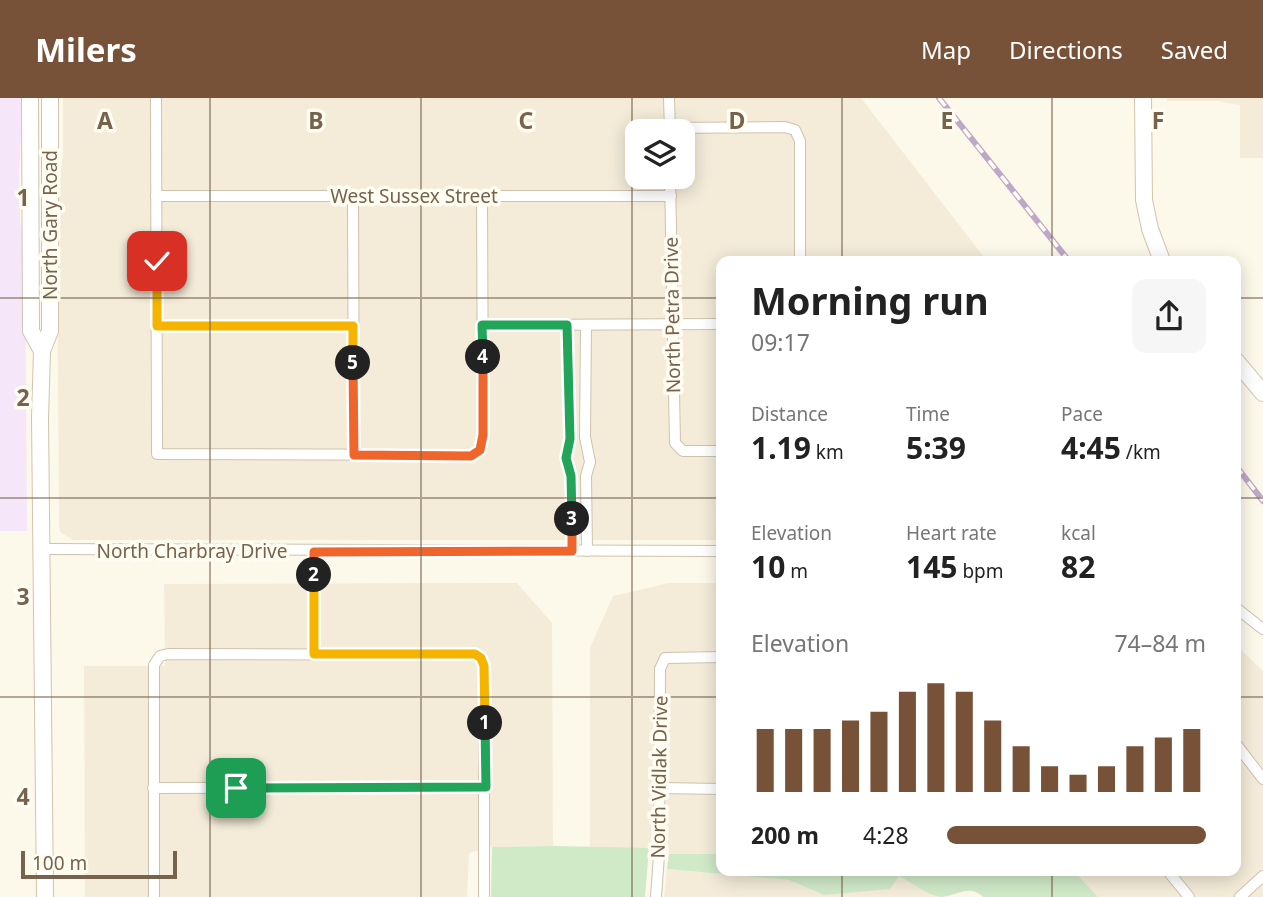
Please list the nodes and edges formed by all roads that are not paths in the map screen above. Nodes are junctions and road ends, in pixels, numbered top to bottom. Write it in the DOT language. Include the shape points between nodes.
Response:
graph roads {
  1 [pos="30,98"];
  2 [pos="50,98"];
  3 [pos="156,98"];
  4 [pos="669,98"];
  5 [pos="1143,98"];
  6 [pos="670,119"];
  7 [pos="695,129"];
  8 [pos="671,189"];
  9 [pos="156,196"];
  10 [pos="353,196"];
  11 [pos="482,196"];
  12 [pos="671,196"];
  13 [pos="800,256"];
  14 [pos="1160,256"];
  15 [pos="673,324"];
  16 [pos="716,324"];
  17 [pos="482,325"];
  18 [pos="567,325"];
  19 [pos="586,325"];
  20 [pos="157,326"];
  21 [pos="353,326"];
  22 [pos="41,351"];
  23 [pos="1241,367"];
  24 [pos="1263,393"];
  25 [pos="588,446"];
  26 [pos="567,448"];
  27 [pos="716,451"];
  28 [pos="354,455"];
  29 [pos="42,549"];
  30 [pos="572,551"];
  31 [pos="587,551"];
  32 [pos="716,551"];
  33 [pos="314,552"];
  34 [pos="1241,612"];
  35 [pos="1263,629"];
  36 [pos="314,654"];
  37 [pos="716,657"];
  38 [pos="1241,750"];
  39 [pos="1263,778"];
  40 [pos="486,787"];
  41 [pos="153,788"];
  42 [pos="660,788"];
  43 [pos="716,789"];
  44 [pos="1172,876"];
  45 [pos="1263,876"];
  46 [pos="45,897"];
  47 [pos="154,897"];
  48 [pos="484,897"];
  49 [pos="656,897"];
  50 [pos="1189,897"];
  51 [pos="1240,897"];
  1 -- 22 [label="main road, North Gary Road" via="32,331"];
  2 -- 22 [label="main road, North Gary Road" via="50,331"];
  3 -- 9 [label="street"];
  4 -- 6 [label="street"];
  5 -- 14 [label="main road" via="1144,200"];
  7 -- 13 [label="street" via="795,130 800,141"];
  8 -- 12 [label="street, North Petra Drive"];
  9 -- 10 [label="street, West Sussex Street"];
  9 -- 20 [label="street"];
  10 -- 11 [label="street, West Sussex Street"];
  10 -- 21 [label="street"];
  11 -- 12 [label="street, West Sussex Street"];
  11 -- 17 [label="street"];
  12 -- 15 [label="street, North Petra Drive"];
  15 -- 16 [label="street"];
  15 -- 19 [label="street"];
  15 -- 27 [label="street, North Petra Drive" via="675,443 683,451"];
  17 -- 18 [label="street"];
  17 -- 28 [label="street" via="480,450 471,456"];
  18 -- 19 [label="street"];
  18 -- 26 [label="street"];
  19 -- 25 [label="street"];
  20 -- 21 [label="street"];
  20 -- 28 [label="street" via="157,454"];
  21 -- 28 [label="street"];
  22 -- 29 [label="main road, North Gary Road"];
  23 -- 24 [label="main road"];
  25 -- 26 [label="street" via="576,443"];
  25 -- 31 [label="street"];
  26 -- 30 [label="street"];
  29 -- 33 [label="street, North Charbray Drive"];
  29 -- 46 [label="main road, North Gary Road"];
  30 -- 31 [label="street, North Charbray Drive"];
  30 -- 33 [label="street, North Charbray Drive"];
  31 -- 32 [label="street, North Charbray Drive"];
  33 -- 36 [label="street"];
  34 -- 35 [label="street"];
  36 -- 40 [label="street" via="475,654 481,658"];
  36 -- 41 [label="street" via="160,656 154,665"];
  37 -- 42 [label="street, North Vidlak Drive" via="665,658 660,669"];
  38 -- 39 [label="street"];
  40 -- 41 [label="street"];
  40 -- 48 [label="street"];
  41 -- 47 [label="street"];
  42 -- 43 [label="street"];
  42 -- 49 [label="street, North Vidlak Drive"];
  44 -- 50 [label="street"];
  45 -- 51 [label="street"];
}
